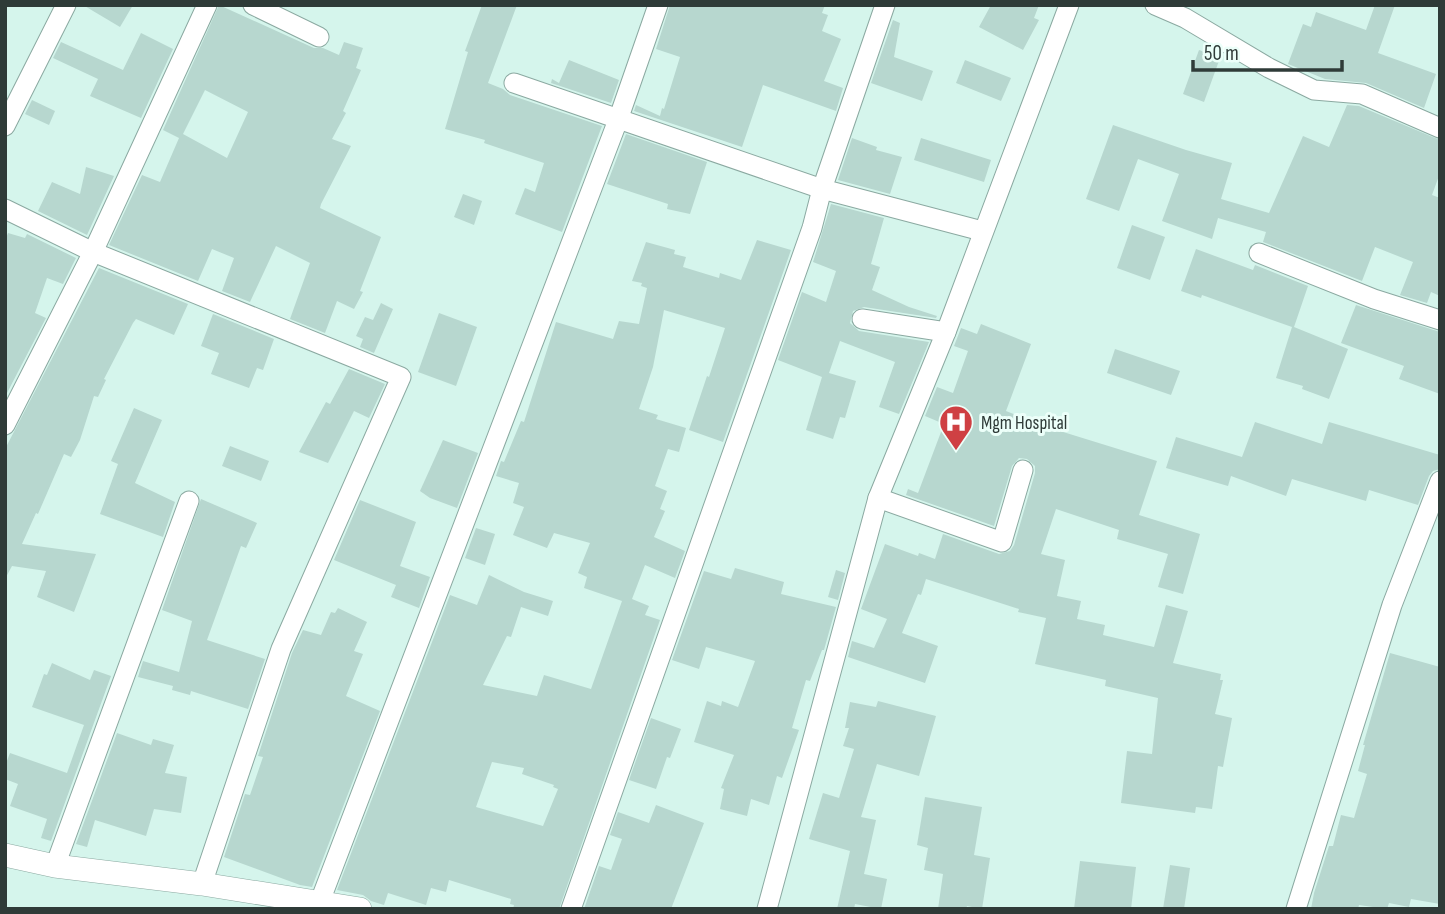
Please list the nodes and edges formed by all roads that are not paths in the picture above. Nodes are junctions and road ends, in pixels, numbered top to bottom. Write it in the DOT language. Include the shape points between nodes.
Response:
graph roads {
  1 [pos="66,5"];
  2 [pos="207,5"];
  3 [pos="253,5"];
  4 [pos="658,5"];
  5 [pos="885,5"];
  6 [pos="1069,5"];
  7 [pos="1155,5"];
  8 [pos="319,37"];
  9 [pos="514,83"];
  10 [pos="618,120"];
  11 [pos="6,123"];
  12 [pos="1440,128"];
  13 [pos="822,189"];
  14 [pos="5,209"];
  15 [pos="982,231"];
  16 [pos="93,252"];
  17 [pos="1259,253"];
  18 [pos="862,319"];
  19 [pos="1440,320"];
  20 [pos="946,332"];
  21 [pos="5,425"];
  22 [pos="1023,470"];
  23 [pos="1440,481"];
  24 [pos="878,498"];
  25 [pos="189,501"];
  26 [pos="5,855"];
  27 [pos="55,866"];
  28 [pos="202,884"];
  29 [pos="319,904"];
  30 [pos="360,909"];
  31 [pos="571,909"];
  32 [pos="767,909"];
  33 [pos="1296,909"];
  1 -- 11 [label="street"];
  2 -- 16 [label="street"];
  3 -- 8 [label="street"];
  4 -- 10 [label="street"];
  5 -- 13 [label="street"];
  6 -- 15 [label="street"];
  7 -- 12 [label="street" via="1314,90 1362,94"];
  9 -- 10 [label="street"];
  10 -- 13 [label="street"];
  10 -- 29 [label="street"];
  13 -- 15 [label="street"];
  13 -- 31 [label="street"];
  14 -- 16 [label="street"];
  15 -- 20 [label="street"];
  16 -- 21 [label="street"];
  16 -- 28 [label="street" via="401,377 281,649"];
  17 -- 19 [label="street"];
  18 -- 20 [label="street"];
  20 -- 24 [label="street"];
  22 -- 24 [label="street" via="1002,542"];
  23 -- 33 [label="street" via="1392,605"];
  24 -- 32 [label="street"];
  25 -- 27 [label="street"];
  26 -- 27 [label="street"];
  27 -- 28 [label="street"];
  28 -- 29 [label="street"];
  29 -- 30 [label="street"];
}
